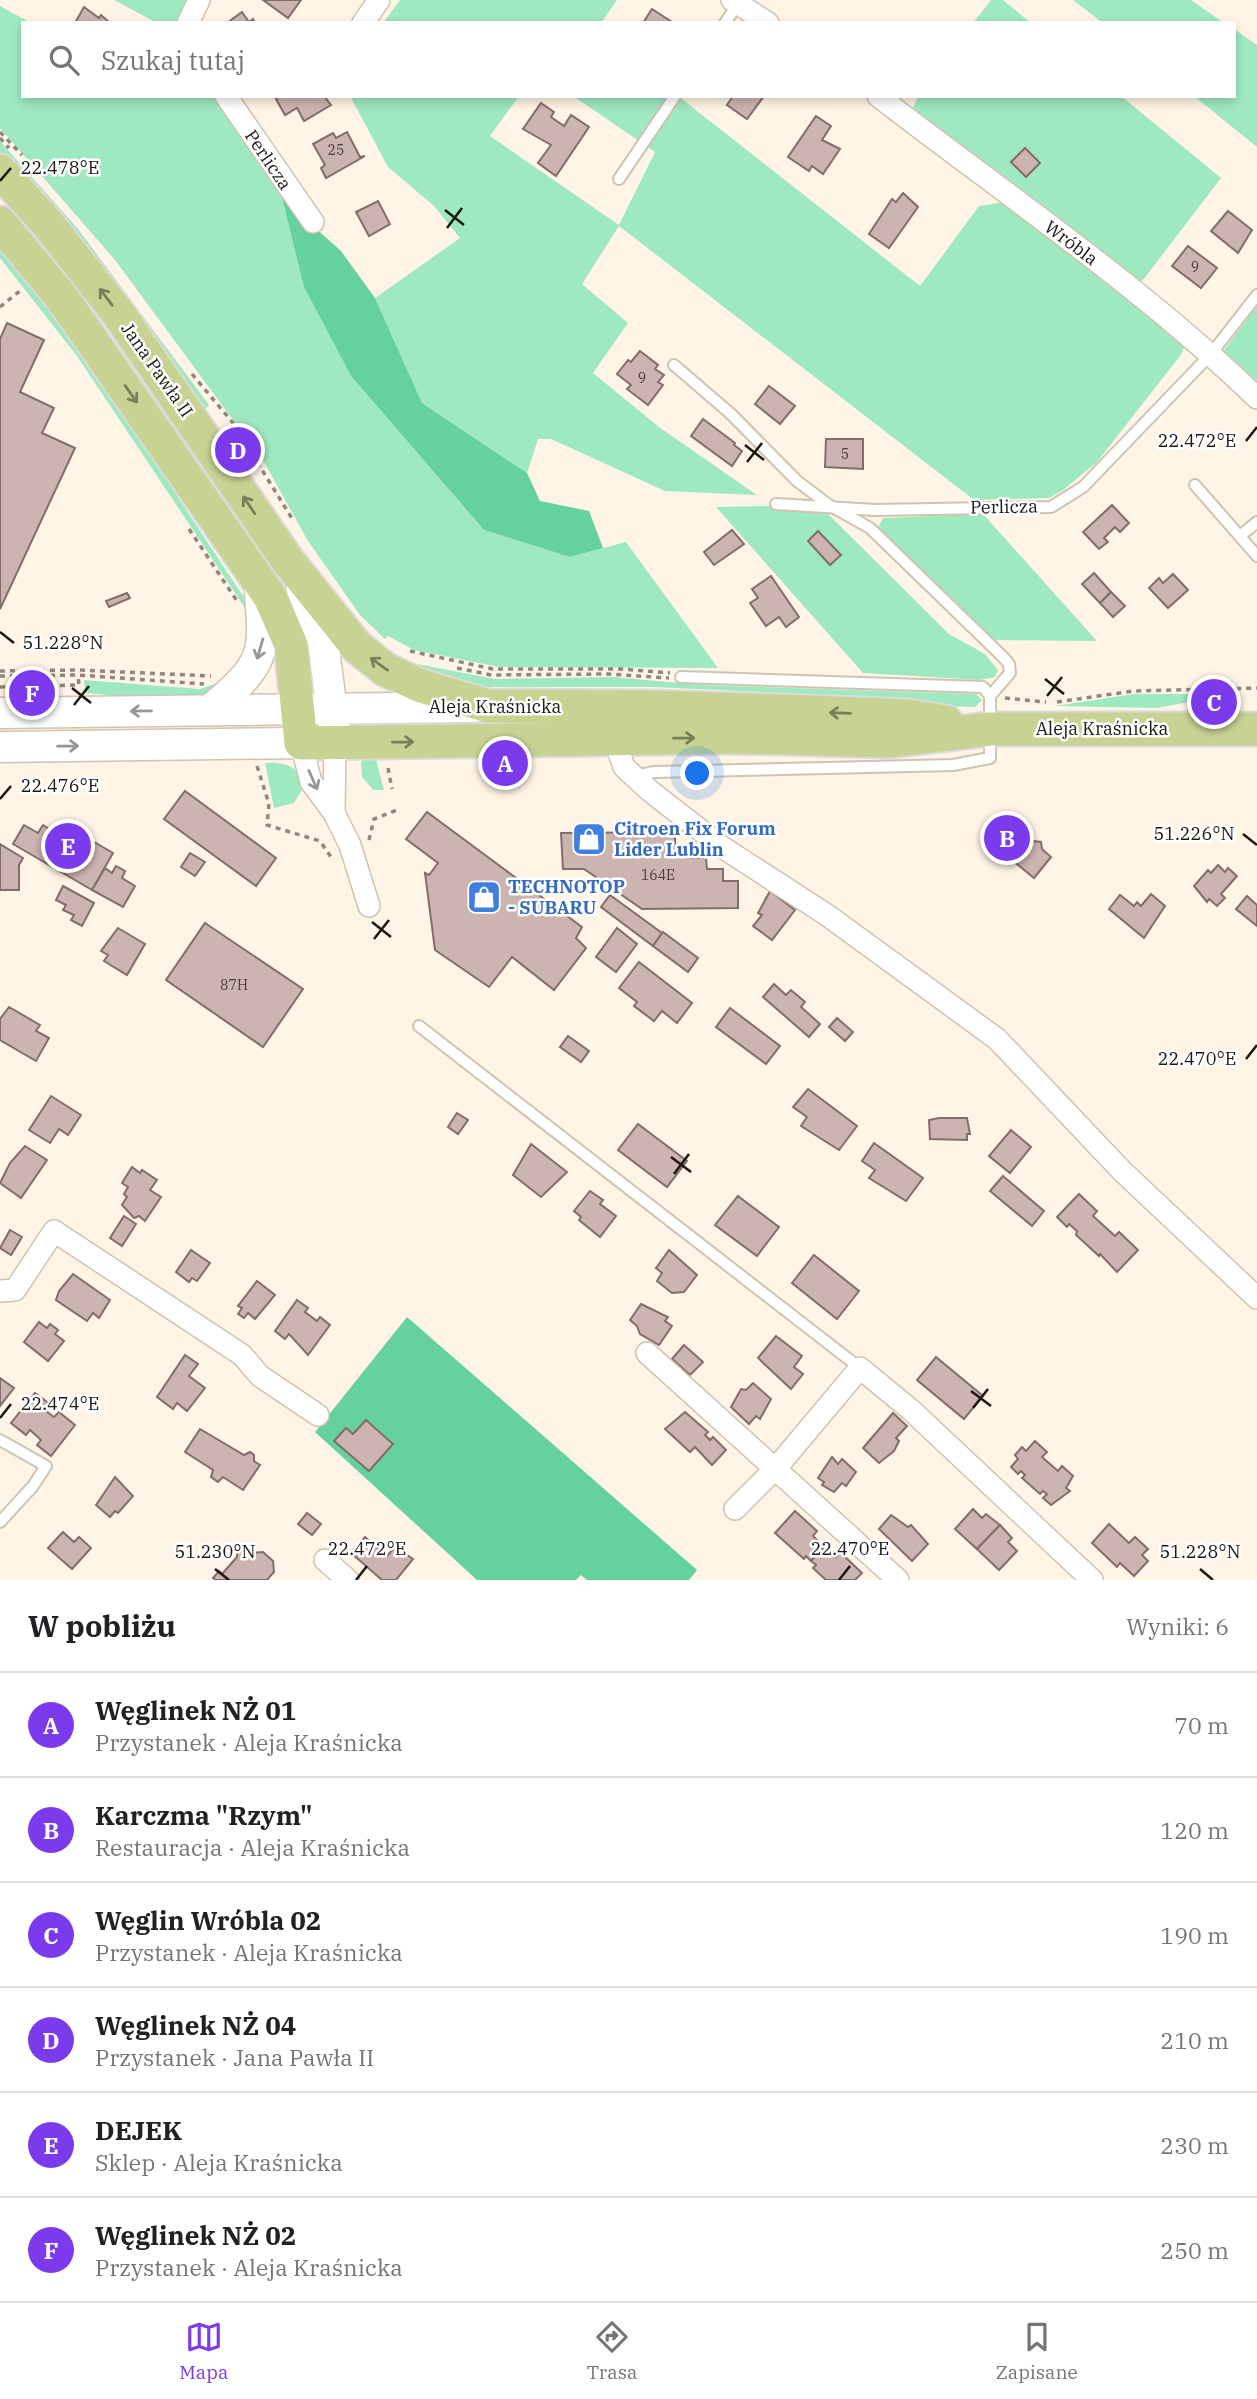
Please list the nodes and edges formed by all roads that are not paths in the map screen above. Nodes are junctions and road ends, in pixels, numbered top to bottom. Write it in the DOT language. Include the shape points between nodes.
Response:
graph roads {
  1 [pos="199,0"];
  2 [pos="379,0"];
  3 [pos="735,2"];
  4 [pos="189,21"];
  5 [pos="364,21"];
  6 [pos="726,21"];
  7 [pos="765,21"];
  8 [pos="227,98"];
  9 [pos="675,98"];
  10 [pos="881,98"];
  11 [pos="0,171"];
  12 [pos="619,179"];
  13 [pos="313,222"];
  14 [pos="0,223"];
  15 [pos="1257,295"];
  16 [pos="1211,354"];
  17 [pos="674,365"];
  18 [pos="1257,398"];
  19 [pos="1195,485"];
  20 [pos="776,503"];
  21 [pos="829,505"];
  22 [pos="1257,522"];
  23 [pos="1240,536"];
  24 [pos="1257,556"];
  25 [pos="288,561"];
  26 [pos="259,581"];
  27 [pos="681,677"];
  28 [pos="488,706"];
  29 [pos="299,709"];
  30 [pos="332,709"];
  31 [pos="210,710"];
  32 [pos="0,713"];
  33 [pos="990,713"];
  34 [pos="1257,729"];
  35 [pos="615,740"];
  36 [pos="301,743"];
  37 [pos="335,743"];
  38 [pos="0,747"];
  39 [pos="632,777"];
  40 [pos="334,813"];
  41 [pos="369,906"];
  42 [pos="419,1026"];
  43 [pos="0,1291"];
  44 [pos="1257,1298"];
  45 [pos="647,1353"];
  46 [pos="860,1368"];
  47 [pos="318,1415"];
  48 [pos="0,1440"];
  49 [pos="777,1467"];
  50 [pos="734,1508"];
  51 [pos="0,1522"];
  52 [pos="325,1560"];
  53 [pos="348,1580"];
  54 [pos="898,1580"];
  55 [pos="1092,1580"];
  1 -- 4 [label="street"];
  2 -- 5 [label="street"];
  3 -- 6 [label="lane"];
  3 -- 7 [label="street"];
  8 -- 13 [label="street, Perlicza"];
  9 -- 12 [label="lane"];
  10 -- 16 [label="street, Wróbla"];
  25 -- 11 [label="main road, Jana Pawła II, one-way" via="118,313"];
  14 -- 26 [label="main road, Jana Pawła II, one-way" via="62,298"];
  15 -- 16 [label="lane, Perlicza"];
  16 -- 18 [label="street, Wróbla"];
  16 -- 21 [label="lane, Perlicza" via="1083,487 1051,507 875,510"];
  17 -- 21 [label="lane" via="797,481"];
  19 -- 23 [label="lane"];
  20 -- 21 [label="lane, Perlicza"];
  21 -- 33 [label="lane" via="870,528 1006,660 1010,674"];
  22 -- 23 [label="lane"];
  23 -- 24 [label="lane"];
  28 -- 25 [label="main road, one-way" via="421,686 377,664 344,632"];
  25 -- 30 [label="main road, Jana Pawła II" via="323,641"];
  26 -- 29 [label="main road, Jana Pawła II" via="280,615 291,645"];
  26 -- 31 [label="main road, one-way" via="264,636 260,654 239,685"];
  27 -- 33 [label="lane" via="974,687 987,690"];
  28 -- 30 [label="main road, Aleja Kraśnicka"];
  33 -- 28 [label="main road, Aleja Kraśnicka, one-way" via="908,716"];
  29 -- 30 [label="main road, Aleja Kraśnicka"];
  29 -- 31 [label="main road, Aleja Kraśnicka"];
  29 -- 36 [label="main road, Jana Pawła II"];
  30 -- 37 [label="main road, Jana Pawła II"];
  31 -- 32 [label="main road, Aleja Kraśnicka, one-way"];
  33 -- 34 [label="main road, Aleja Kraśnicka"];
  35 -- 33 [label="main road, Aleja Kraśnicka, one-way" via="887,741"];
  33 -- 39 [label="lane" via="990,758 953,765 654,772"];
  37 -- 35 [label="main road, Aleja Kraśnicka, one-way"];
  35 -- 39 [label="street"];
  36 -- 37 [label="main road, Aleja Kraśnicka"];
  38 -- 36 [label="main road, Aleja Kraśnicka, one-way"];
  36 -- 40 [label="street, one-way" via="311,782"];
  37 -- 40 [label="street"];
  39 -- 44 [label="street" via="722,847 827,915 998,1040 1122,1171"];
  40 -- 41 [label="street" via="350,845"];
  42 -- 46 [label="lane"];
  43 -- 47 [label="street" via="15,1290 54,1231 242,1354 260,1376"];
  45 -- 49 [label="street"];
  46 -- 49 [label="street"];
  46 -- 55 [label="street"];
  48 -- 51 [label="lane" via="46,1466"];
  49 -- 50 [label="street"];
  49 -- 54 [label="street"];
  52 -- 53 [label="street"];
}
